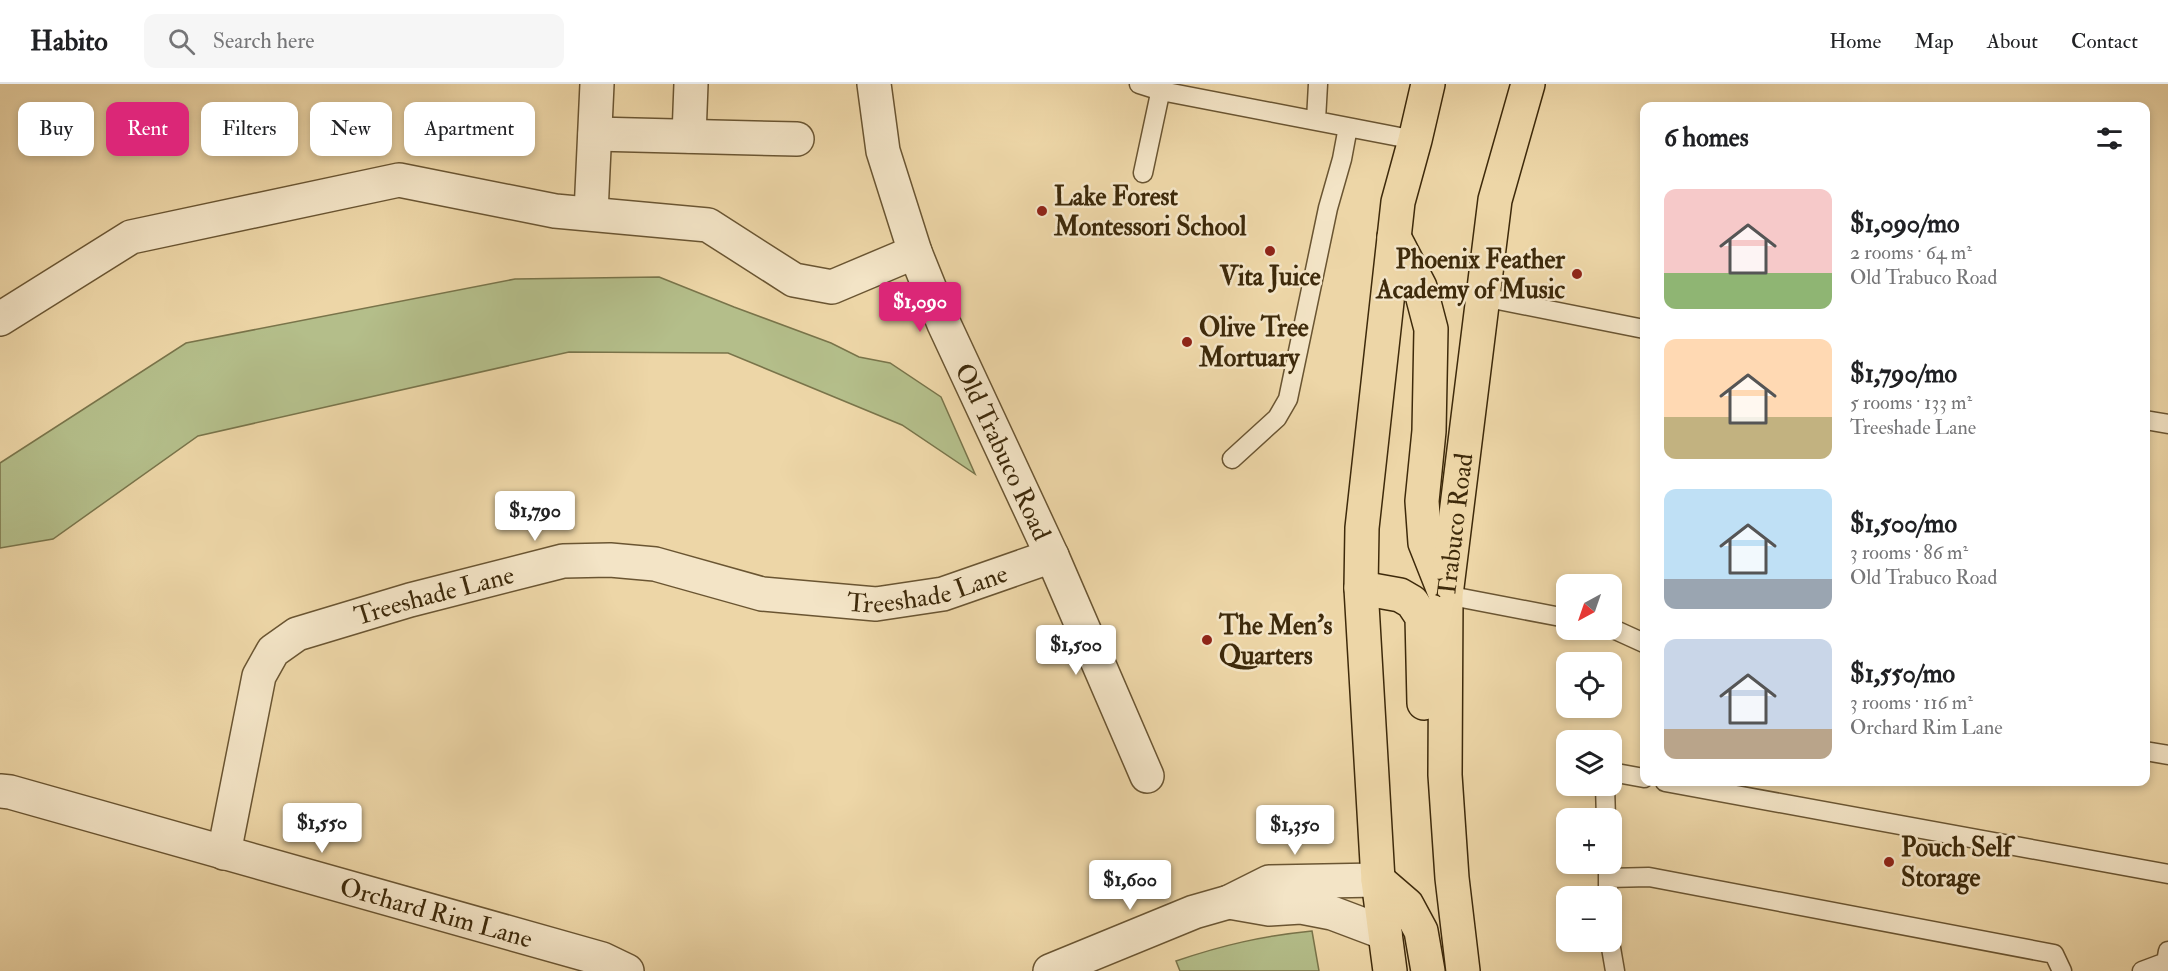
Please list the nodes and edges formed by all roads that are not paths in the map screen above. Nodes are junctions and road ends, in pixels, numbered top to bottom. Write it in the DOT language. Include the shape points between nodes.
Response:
graph roads {
  1 [pos="597,84"];
  2 [pos="691,84"];
  3 [pos="873,84"];
  4 [pos="1139,84"];
  5 [pos="1318,84"];
  6 [pos="1428,84"];
  7 [pos="1528,84"];
  8 [pos="1161,87"];
  9 [pos="1316,120"];
  10 [pos="1348,127"];
  11 [pos="595,134"];
  12 [pos="689,136"];
  13 [pos="797,139"];
  14 [pos="1415,140"];
  15 [pos="1143,173"];
  16 [pos="591,213"];
  17 [pos="1394,237"];
  18 [pos="915,252"];
  19 [pos="1483,297"];
  20 [pos="0,319"];
  21 [pos="1640,328"];
  22 [pos="2150,421"];
  23 [pos="2168,424"];
  24 [pos="1232,459"];
  25 [pos="1052,556"];
  26 [pos="1361,588"];
  27 [pos="1446,595"];
  28 [pos="1556,616"];
  29 [pos="1622,633"];
  30 [pos="1640,641"];
  31 [pos="2150,752"];
  32 [pos="2168,755"];
  33 [pos="1622,774"];
  34 [pos="1147,776"];
  35 [pos="1640,777"];
  36 [pos="1687,786"];
  37 [pos="0,791"];
  38 [pos="1448,827"];
  39 [pos="224,853"];
  40 [pos="1622,873"];
  41 [pos="2168,874"];
  42 [pos="1378,880"];
  43 [pos="1228,902"];
  44 [pos="1385,933"];
  45 [pos="2168,951"];
  46 [pos="1612,952"];
  47 [pos="627,971"];
  48 [pos="1050,971"];
  49 [pos="1390,971"];
  50 [pos="1428,971"];
  51 [pos="1463,971"];
  52 [pos="1615,971"];
  53 [pos="2062,971"];
  54 [pos="2142,971"];
  1 -- 11 [label="street"];
  2 -- 12 [label="street"];
  3 -- 18 [label="street, Old Trabuco Road" via="883,151"];
  4 -- 8 [label="lane"];
  5 -- 9 [label="lane"];
  6 -- 14 [label="main road"];
  7 -- 19 [label="main road, Trabuco Road" via="1494,200"];
  8 -- 9 [label="lane"];
  8 -- 15 [label="lane"];
  9 -- 10 [label="lane"];
  10 -- 14 [label="lane"];
  10 -- 24 [label="lane" via="1288,399 1276,418"];
  11 -- 12 [label="street"];
  11 -- 16 [label="street"];
  12 -- 13 [label="street"];
  14 -- 17 [label="main road" via="1398,202"];
  16 -- 18 [label="street" via="708,225 794,280 832,287"];
  16 -- 20 [label="street" via="555,211 399,180 131,237"];
  17 -- 26 [label="main road" via="1362,528"];
  17 -- 27 [label="main road" via="1420,287 1431,329 1429,431 1422,501 1425,543"];
  18 -- 25 [label="street, Old Trabuco Road" via="944,324"];
  19 -- 21 [label="lane"];
  19 -- 27 [label="main road, Trabuco Road"];
  22 -- 23 [label="lane"];
  25 -- 34 [label="street, Old Trabuco Road"];
  25 -- 39 [label="street, Treeshade Lane" via="943,594 876,604 762,594 655,564 563,561 297,634 273,651 259,676"];
  26 -- 38 [label="main road" via="1400,595 1412,602 1422,617 1428,791"];
  26 -- 42 [label="main road"];
  27 -- 28 [label="lane"];
  27 -- 38 [label="main road, Trabuco Road"];
  29 -- 30 [label="lane"];
  31 -- 32 [label="lane"];
  33 -- 35 [label="lane"];
  36 -- 41 [label="lane"];
  37 -- 39 [label="street, Orchard Rim Lane"];
  38 -- 51 [label="main road, Trabuco Road"];
  39 -- 47 [label="street, Orchard Rim Lane" via="602,958"];
  40 -- 53 [label="lane" via="2054,954"];
  42 -- 43 [label="street" via="1269,882"];
  42 -- 44 [label="main road"];
  42 -- 50 [label="main road" via="1407,905 1421,931"];
  43 -- 44 [label="street" via="1332,913"];
  43 -- 48 [label="street"];
  44 -- 49 [label="main road"];
  45 -- 54 [label="lane" via="2166,962"];
  46 -- 52 [label="lane"];
}
